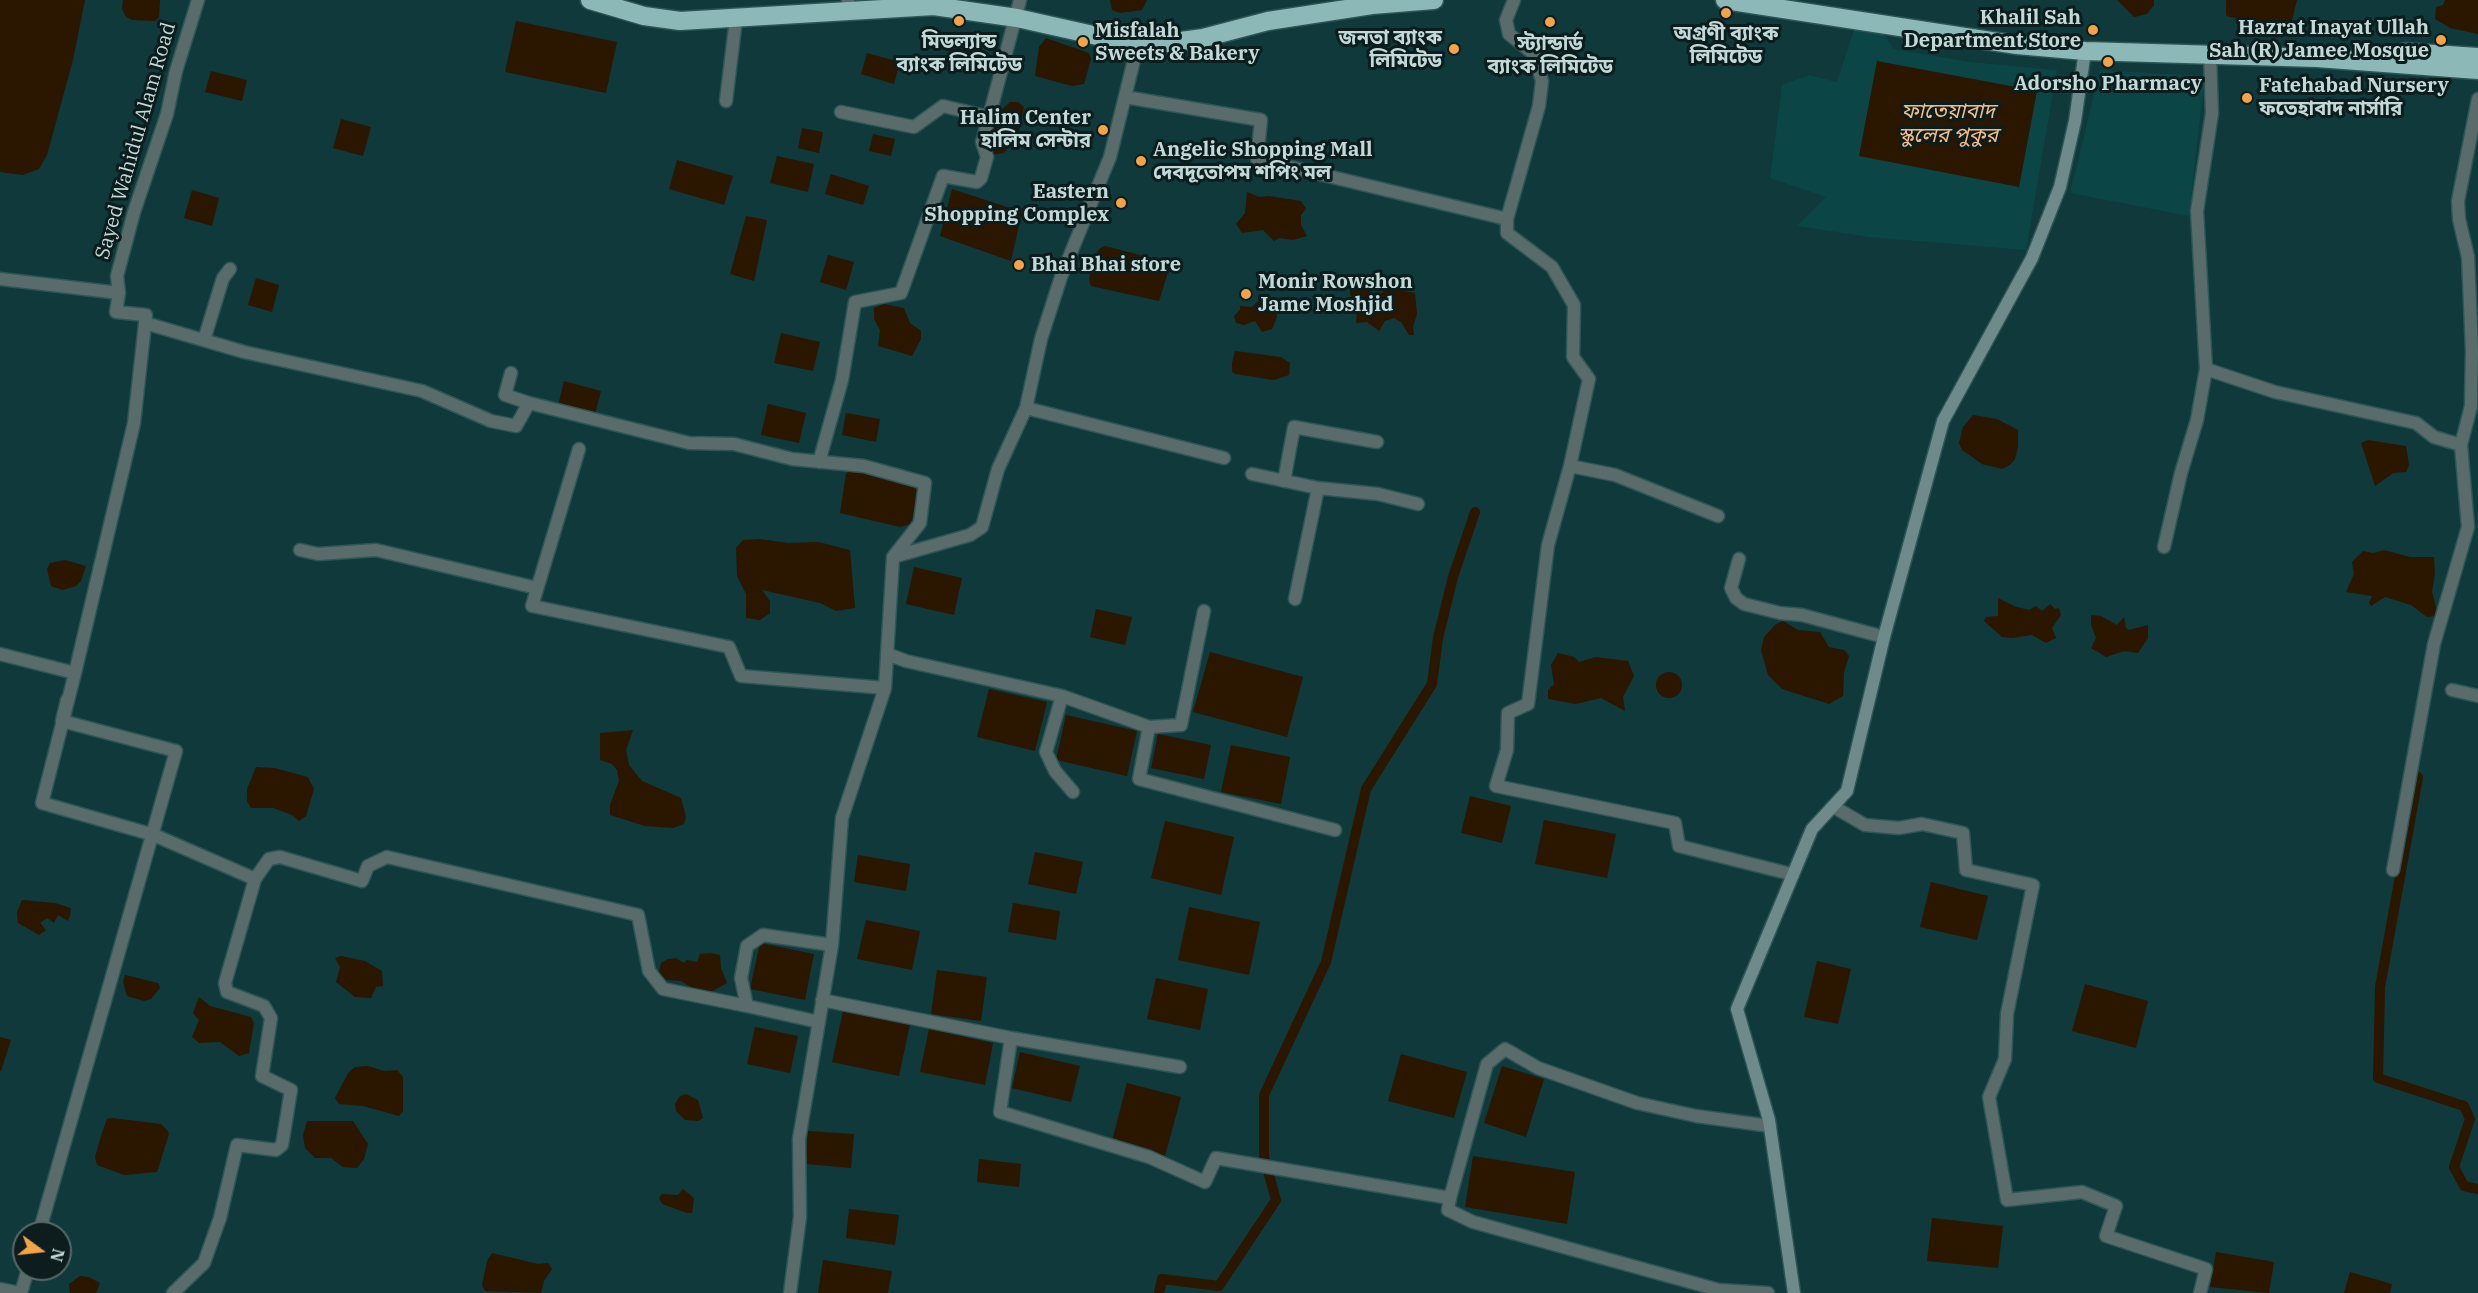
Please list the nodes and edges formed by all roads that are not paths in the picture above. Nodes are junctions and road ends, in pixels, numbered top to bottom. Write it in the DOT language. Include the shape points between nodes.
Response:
graph roads {
  1 [pos="198,0"];
  2 [pos="590,0"];
  3 [pos="625,0"];
  4 [pos="854,0"];
  5 [pos="965,0"];
  6 [pos="1344,0"];
  7 [pos="1434,0"];
  8 [pos="1514,0"];
  9 [pos="1725,0"];
  10 [pos="1783,0"];
  11 [pos="1018,9"];
  12 [pos="646,11"];
  13 [pos="736,19"];
  14 [pos="1138,44"];
  15 [pos="2085,51"];
  16 [pos="2210,55"];
  17 [pos="2478,57"];
  18 [pos="2478,70"];
  19 [pos="1125,98"];
  20 [pos="2478,99"];
  21 [pos="726,101"];
  22 [pos="841,112"];
  23 [pos="989,117"];
  24 [pos="1507,219"];
  25 [pos="230,269"];
  26 [pos="0,279"];
  27 [pos="119,293"];
  28 [pos="145,323"];
  29 [pos="204,340"];
  30 [pos="2206,369"];
  31 [pos="511,373"];
  32 [pos="529,403"];
  33 [pos="1026,408"];
  34 [pos="1377,442"];
  35 [pos="2462,445"];
  36 [pos="579,449"];
  37 [pos="1224,458"];
  38 [pos="819,462"];
  39 [pos="1570,466"];
  40 [pos="1252,474"];
  41 [pos="1284,481"];
  42 [pos="1318,488"];
  43 [pos="1418,504"];
  44 [pos="1718,516"];
  45 [pos="2164,547"];
  46 [pos="300,550"];
  47 [pos="893,557"];
  48 [pos="1739,559"];
  49 [pos="537,588"];
  50 [pos="1295,599"];
  51 [pos="1204,611"];
  52 [pos="1884,637"];
  53 [pos="0,654"];
  54 [pos="887,654"];
  55 [pos="75,673"];
  56 [pos="885,687"];
  57 [pos="2452,690"];
  58 [pos="1062,696"];
  59 [pos="2478,696"];
  60 [pos="67,700"];
  61 [pos="62,721"];
  62 [pos="1149,727"];
  63 [pos="1073,792"];
  64 [pos="1834,807"];
  65 [pos="1335,830"];
  66 [pos="154,835"];
  67 [pos="2393,870"];
  68 [pos="1791,874"];
  69 [pos="255,879"];
  70 [pos="832,945"];
  71 [pos="822,1000"];
  72 [pos="747,1006"];
  73 [pos="819,1022"];
  74 [pos="1011,1038"];
  75 [pos="1180,1067"];
  76 [pos="1770,1126"];
  77 [pos="1450,1198"];
  78 [pos="42,1221"];
  79 [pos="0,1289"];
  80 [pos="21,1293"];
  81 [pos="173,1293"];
  82 [pos="790,1293"];
  83 [pos="1768,1293"];
  84 [pos="1794,1293"];
  85 [pos="2200,1293"];
  1 -- 27 [label="street, Sayed Wahidul Alam Road" via="160,138 134,212 117,276"];
  2 -- 12 [label="highway"];
  3 -- 12 [label="highway"];
  4 -- 12 [label="highway"];
  5 -- 11 [label="highway"];
  6 -- 11 [label="highway" via="1255,15 1214,30 1162,37 1133,35"];
  7 -- 14 [label="highway" via="1268,21 1182,42"];
  8 -- 24 [label="street" via="1506,20 1509,34 1535,55 1542,81 1539,106"];
  9 -- 15 [label="highway" via="1945,36"];
  10 -- 17 [label="highway" via="1985,36 2044,41 2358,49"];
  11 -- 13 [label="highway" via="885,7"];
  11 -- 14 [label="highway"];
  11 -- 23 [label="street"];
  12 -- 13 [label="highway" via="680,21"];
  13 -- 21 [label="street"];
  14 -- 19 [label="street"];
  15 -- 16 [label="highway"];
  15 -- 52 [label="street" via="2060,187 2032,258 1943,421"];
  16 -- 18 [label="highway"];
  16 -- 30 [label="street" via="2212,113 2197,211"];
  19 -- 24 [label="street" via="1261,120 1257,159"];
  19 -- 33 [label="street" via="1110,158 1061,277 1041,339"];
  20 -- 35 [label="street" via="2458,201 2468,256 2472,351 2471,406"];
  22 -- 23 [label="street" via="914,127 944,106"];
  23 -- 38 [label="street" via="982,142 987,157 981,178 977,182 943,176 901,293 855,302 842,380"];
  24 -- 39 [label="street" via="1507,233 1552,267 1574,306 1573,357 1589,379"];
  25 -- 29 [label="street" via="223,278"];
  26 -- 27 [label="street"];
  27 -- 28 [label="street" via="116,312 146,315"];
  28 -- 29 [label="street"];
  28 -- 55 [label="street" via="134,423"];
  29 -- 32 [label="street" via="422,391 491,421 516,426"];
  30 -- 35 [label="street" via="2275,392 2416,423 2434,437"];
  30 -- 45 [label="street"];
  31 -- 32 [label="street" via="505,395"];
  32 -- 38 [label="street" via="689,442 734,444"];
  33 -- 37 [label="street"];
  33 -- 47 [label="street" via="999,469 982,526 970,535"];
  34 -- 41 [label="street" via="1294,427"];
  35 -- 67 [label="street" via="2468,527 2434,644"];
  36 -- 49 [label="street"];
  38 -- 47 [label="street" via="864,466 925,483 920,523"];
  39 -- 44 [label="street" via="1615,475"];
  39 -- 68 [label="street" via="1546,556 1528,704 1508,713 1507,750 1496,786 1675,824 1679,846"];
  40 -- 41 [label="street"];
  41 -- 42 [label="street"];
  42 -- 43 [label="street" via="1378,494"];
  42 -- 50 [label="street"];
  46 -- 49 [label="street" via="318,554 376,550"];
  47 -- 54 [label="street"];
  48 -- 52 [label="street" via="1731,588 1744,604"];
  49 -- 56 [label="street" via="532,606 729,647 741,676"];
  51 -- 62 [label="street" via="1181,725"];
  52 -- 64 [label="street" via="1847,791"];
  53 -- 55 [label="street"];
  54 -- 56 [label="street"];
  54 -- 58 [label="street"];
  55 -- 61 [label="street"];
  56 -- 70 [label="street" via="842,818"];
  57 -- 59 [label="street"];
  58 -- 62 [label="street"];
  58 -- 63 [label="street" via="1046,752 1055,771"];
  60 -- 61 [label="street"];
  61 -- 66 [label="street" via="42,803"];
  61 -- 66 [label="street" via="176,751"];
  62 -- 65 [label="street" via="1139,778"];
  64 -- 68 [label="street" via="1812,829"];
  64 -- 85 [label="street" via="1865,825 1899,828 1922,824 1963,833 1966,870 2033,885 2007,1014 2005,1059 1989,1097 2007,1200 2082,1192 2116,1206 2106,1236 2206,1269"];
  66 -- 69 [label="street"];
  66 -- 78 [label="street"];
  68 -- 76 [label="street" via="1737,1009"];
  69 -- 72 [label="street" via="269,859 280,857 362,880 368,866 387,856 638,915 649,971 663,989"];
  69 -- 81 [label="street" via="225,983 227,992 264,1006 271,1018 262,1076 291,1090 282,1145 276,1150 237,1146 220,1218 204,1263"];
  70 -- 71 [label="street"];
  70 -- 72 [label="street" via="763,935 747,946 741,978"];
  71 -- 73 [label="street"];
  71 -- 74 [label="street"];
  72 -- 73 [label="street"];
  73 -- 82 [label="street" via="799,1139 800,1217"];
  74 -- 75 [label="street"];
  74 -- 77 [label="street" via="1000,1112 1149,1157 1205,1182 1216,1158"];
  76 -- 77 [label="street" via="1637,1103 1538,1068 1505,1049 1487,1064"];
  76 -- 84 [label="street"];
  77 -- 83 [label="street" via="1448,1210 1473,1222 1719,1290"];
  79 -- 80 [label="street"];
}
